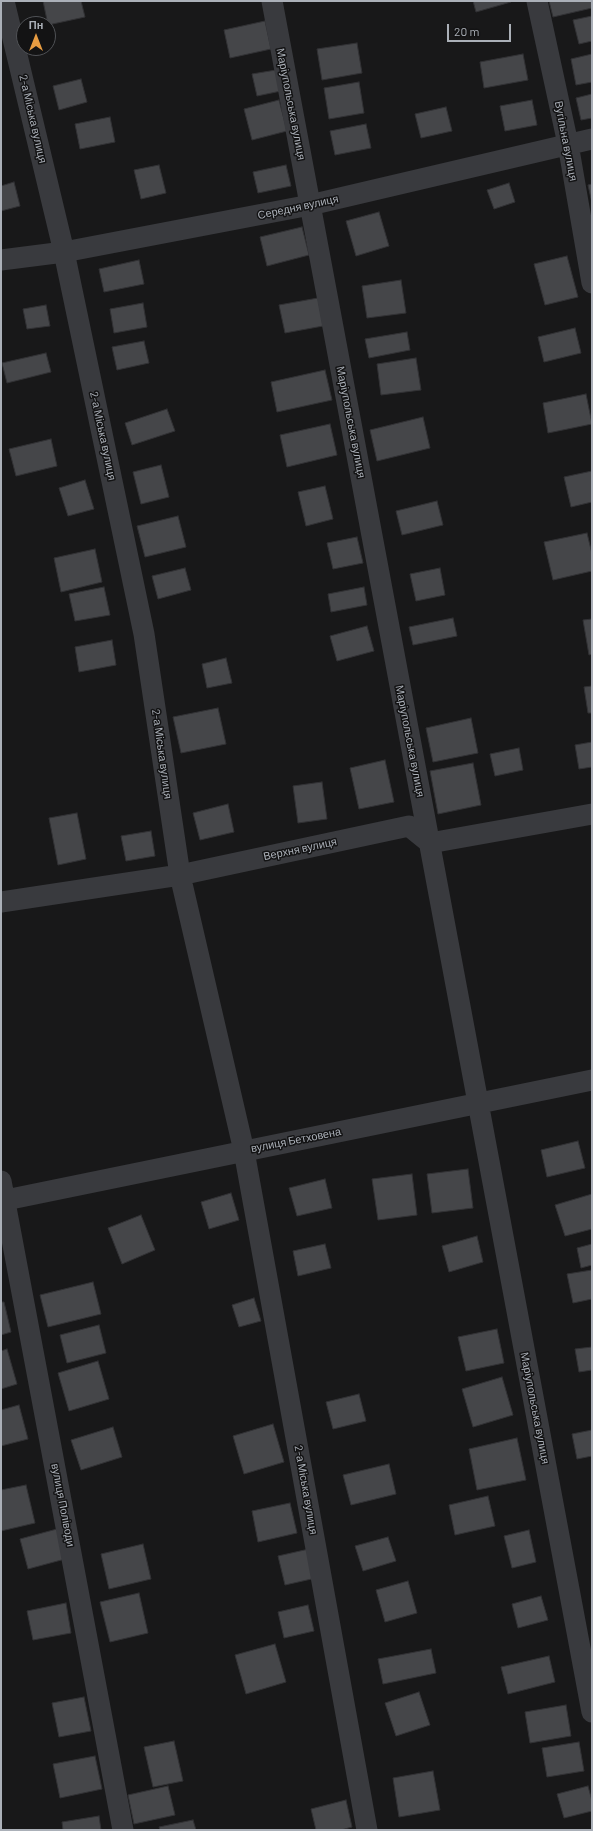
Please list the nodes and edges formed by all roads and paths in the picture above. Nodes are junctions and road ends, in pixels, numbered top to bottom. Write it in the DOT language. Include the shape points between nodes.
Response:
graph roads {
  1 [pos="4,1"];
  2 [pos="272,1"];
  3 [pos="537,1"];
  4 [pos="592,139"];
  5 [pos="568,144"];
  6 [pos="310,205"];
  7 [pos="64,252"];
  8 [pos="1,260"];
  9 [pos="592,283"];
  10 [pos="592,814"];
  11 [pos="430,843"];
  12 [pos="180,875"];
  13 [pos="1,902"];
  14 [pos="592,1080"];
  15 [pos="478,1104"];
  16 [pos="244,1151"];
  17 [pos="2,1194"];
  18 [pos="592,1712"];
  19 [pos="123,1830"];
  20 [pos="368,1830"];
  1 -- 7 [label="street, 2-а Міська вулиця"];
  2 -- 6 [label="street, Маріупольська вулиця"];
  3 -- 5 [label="street, Вугільна вулиця"];
  4 -- 5 [label="street, Середня вулиця"];
  5 -- 6 [label="street, Середня вулиця"];
  5 -- 9 [label="street, Вугільна вулиця"];
  6 -- 7 [label="street, Середня вулиця"];
  6 -- 11 [label="street, Маріупольська вулиця"];
  7 -- 8 [label="street, Середня вулиця"];
  7 -- 12 [label="street, 2-а Міська вулиця" via="144,634"];
  10 -- 11 [label="street"];
  11 -- 12 [label="street, Верхня вулиця" via="409,826"];
  11 -- 15 [label="street, Маріупольська вулиця"];
  12 -- 13 [label="street, Верхня вулиця"];
  12 -- 16 [label="street, 2-а Міська вулиця"];
  14 -- 15 [label="street, вулиця Бетховена"];
  15 -- 16 [label="street, вулиця Бетховена"];
  15 -- 18 [label="street, Маріупольська вулиця"];
  16 -- 17 [label="street, вулиця Бетховена"];
  16 -- 20 [label="street, 2-а Міська вулиця"];
  17 -- 19 [label="street, вулиця Поліводи"];
}
